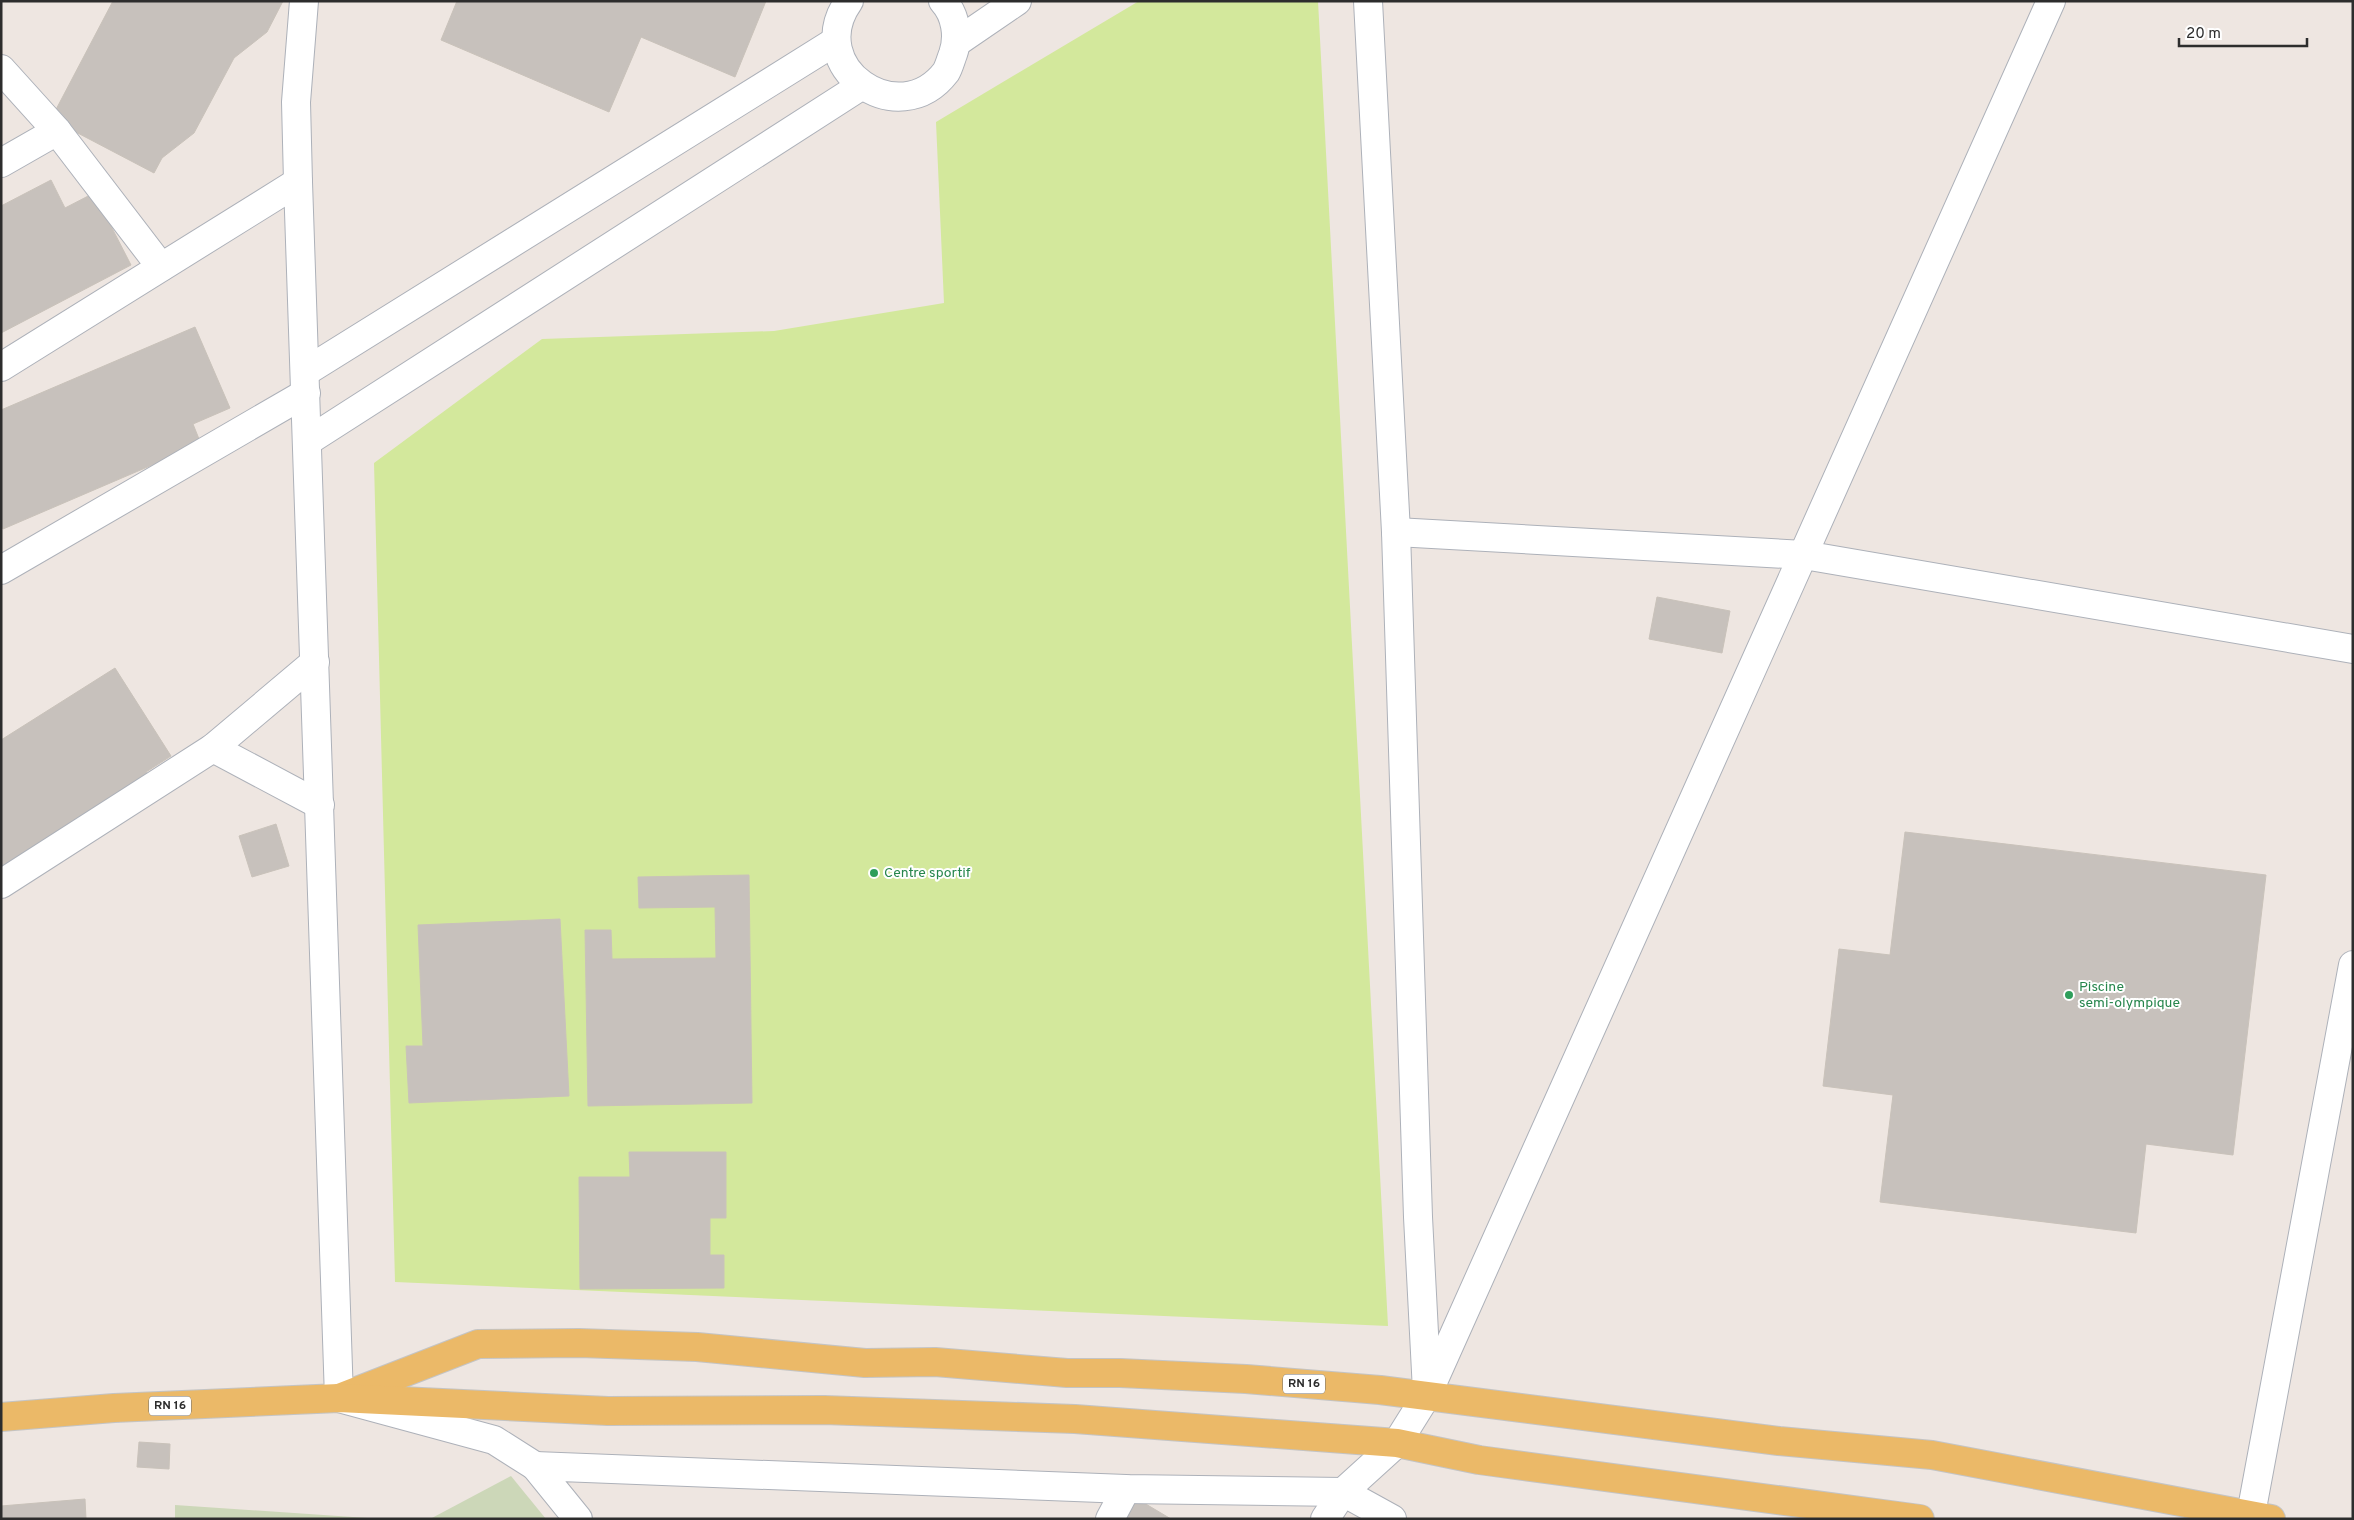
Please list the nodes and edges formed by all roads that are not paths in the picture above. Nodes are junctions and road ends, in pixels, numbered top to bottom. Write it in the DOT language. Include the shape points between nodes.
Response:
graph roads {
  1 [pos="304,1"];
  2 [pos="850,1"];
  3 [pos="943,1"];
  4 [pos="1017,1"];
  5 [pos="1368,1"];
  6 [pos="2051,1"];
  7 [pos="836,41"];
  8 [pos="957,42"];
  9 [pos="1,69"];
  10 [pos="861,86"];
  11 [pos="56,131"];
  12 [pos="1,163"];
  13 [pos="298,182"];
  14 [pos="161,267"];
  15 [pos="1,367"];
  16 [pos="306,383"];
  17 [pos="308,441"];
  18 [pos="1396,532"];
  19 [pos="1804,555"];
  20 [pos="1,570"];
  21 [pos="2353,649"];
  22 [pos="315,662"];
  23 [pos="214,748"];
  24 [pos="320,804"];
  25 [pos="1,884"];
  26 [pos="2353,965"];
  27 [pos="1427,1395"];
  28 [pos="338,1398"];
  29 [pos="1,1417"];
  30 [pos="1397,1443"];
  31 [pos="535,1466"];
  32 [pos="1126,1489"];
  33 [pos="1343,1492"];
  34 [pos="2261,1516"];
  35 [pos="578,1519"];
  36 [pos="1110,1519"];
  37 [pos="1324,1519"];
  38 [pos="1392,1519"];
  39 [pos="1920,1519"];
  1 -- 13 [label="street" via="296,102"];
  2 -- 7 [label="street" via="841,14"];
  3 -- 8 [label="street" via="951,10"];
  4 -- 8 [label="street"];
  5 -- 18 [label="street"];
  6 -- 19 [label="street"];
  7 -- 10 [label="street" via="844,66"];
  7 -- 16 [label="street"];
  8 -- 10 [label="street" via="946,71 922,92 890,97"];
  9 -- 11 [label="street"];
  10 -- 17 [label="street"];
  11 -- 12 [label="street"];
  11 -- 14 [label="street"];
  13 -- 14 [label="street"];
  13 -- 16 [label="street"];
  14 -- 15 [label="street"];
  16 -- 17 [label="street"];
  16 -- 20 [label="street"];
  17 -- 22 [label="street"];
  18 -- 19 [label="street"];
  18 -- 27 [label="street" via="1418,1217"];
  19 -- 21 [label="street"];
  19 -- 27 [label="street"];
  22 -- 23 [label="street"];
  22 -- 24 [label="street"];
  23 -- 24 [label="street"];
  23 -- 25 [label="street"];
  24 -- 28 [label="street"];
  26 -- 34 [label="street"];
  27 -- 28 [label="main road, RN 16" via="1246,1379 1067,1373 935,1362 865,1363 697,1347 478,1344"];
  27 -- 30 [label="street"];
  27 -- 34 [label="main road, RN 16" via="1779,1441 1932,1455"];
  28 -- 29 [label="main road, RN 16" via="114,1408"];
  28 -- 30 [label="main road, RN 16" via="608,1411 824,1410 1075,1419"];
  28 -- 31 [label="street" via="494,1440"];
  30 -- 33 [label="street"];
  30 -- 39 [label="main road, RN 16" via="1479,1460"];
  31 -- 32 [label="street"];
  31 -- 35 [label="street"];
  32 -- 33 [label="street"];
  32 -- 36 [label="street"];
  33 -- 37 [label="street"];
  33 -- 38 [label="street"];
}
